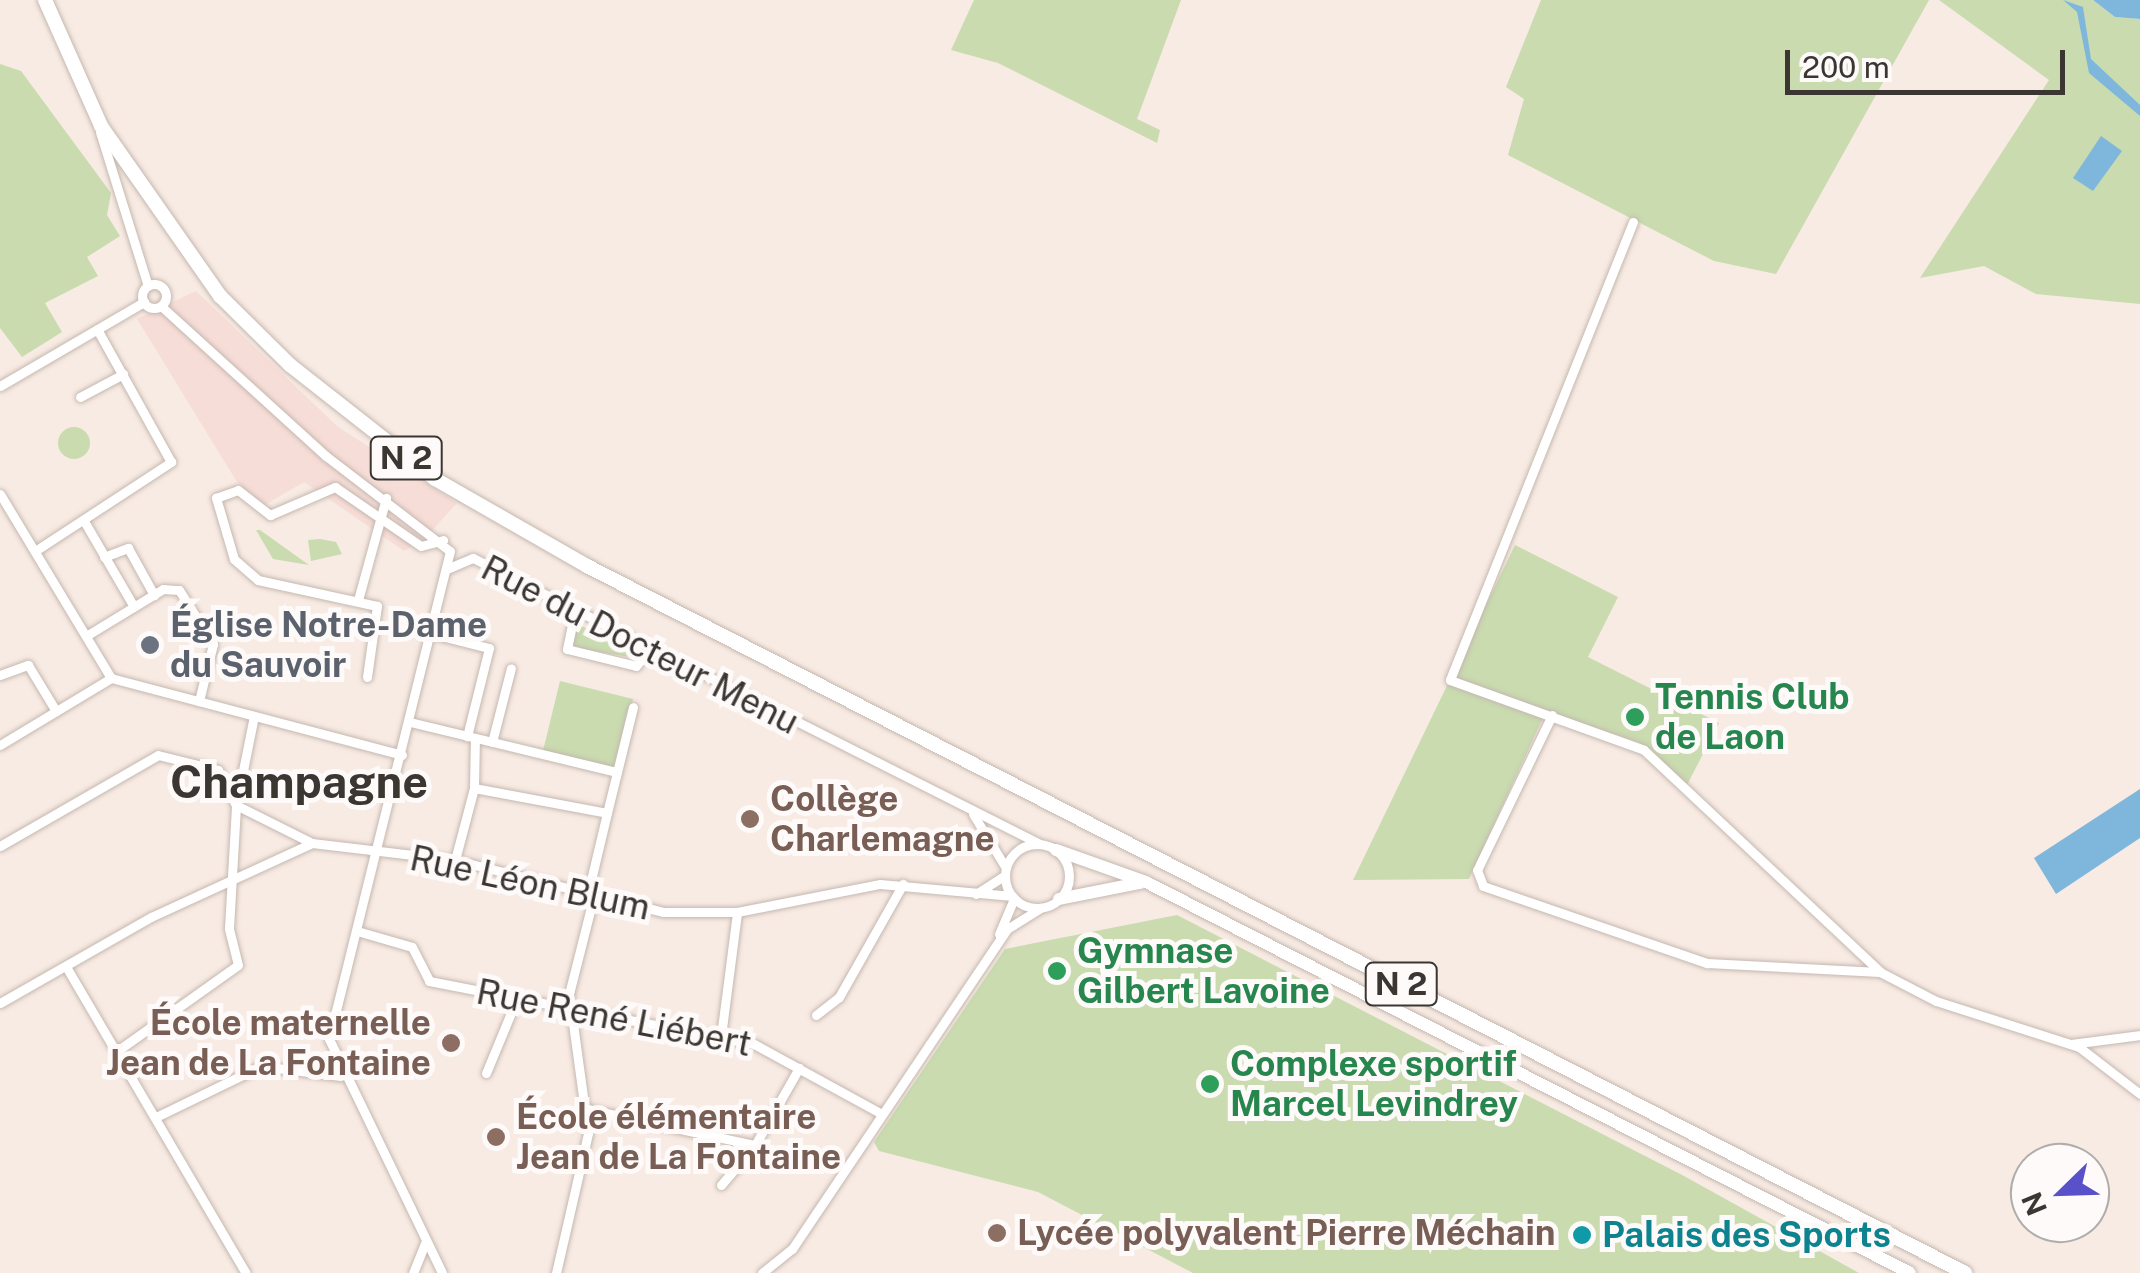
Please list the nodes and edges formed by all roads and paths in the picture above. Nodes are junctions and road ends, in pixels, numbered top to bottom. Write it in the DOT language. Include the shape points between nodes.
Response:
graph roads {
  1 [pos="45,0"];
  2 [pos="84,92"];
  3 [pos="1634,222"];
  4 [pos="148,286"];
  5 [pos="144,302"];
  6 [pos="162,306"];
  7 [pos="97,329"];
  8 [pos="123,374"];
  9 [pos="0,386"];
  10 [pos="80,396"];
  11 [pos="0,494"];
  12 [pos="386,498"];
  13 [pos="380,518"];
  14 [pos="84,521"];
  15 [pos="443,540"];
  16 [pos="34,552"];
  17 [pos="104,556"];
  18 [pos="450,568"];
  19 [pos="154,594"];
  20 [pos="358,600"];
  21 [pos="134,607"];
  22 [pos="575,611"];
  23 [pos="433,634"];
  24 [pos="86,636"];
  25 [pos="650,650"];
  26 [pos="511,668"];
  27 [pos="0,676"];
  28 [pos="367,677"];
  29 [pos="110,678"];
  30 [pos="199,701"];
  31 [pos="633,708"];
  32 [pos="56,711"];
  33 [pos="1552,714"];
  34 [pos="254,716"];
  35 [pos="410,722"];
  36 [pos="471,737"];
  37 [pos="492,742"];
  38 [pos="0,745"];
  39 [pos="402,756"];
  40 [pos="617,772"];
  41 [pos="474,788"];
  42 [pos="236,805"];
  43 [pos="972,812"];
  44 [pos="607,813"];
  45 [pos="312,844"];
  46 [pos="1040,844"];
  47 [pos="0,846"];
  48 [pos="1056,850"];
  49 [pos="377,854"];
  50 [pos="455,860"];
  51 [pos="1006,871"];
  52 [pos="236,877"];
  53 [pos="1146,882"];
  54 [pos="903,884"];
  55 [pos="591,894"];
  56 [pos="976,894"];
  57 [pos="1013,897"];
  58 [pos="1059,899"];
  59 [pos="1041,908"];
  60 [pos="738,912"];
  61 [pos="1003,922"];
  62 [pos="357,931"];
  63 [pos="998,942"];
  64 [pos="68,970"];
  65 [pos="1880,972"];
  66 [pos="517,998"];
  67 [pos="0,1004"];
  68 [pos="572,1007"];
  69 [pos="816,1014"];
  70 [pos="2140,1035"];
  71 [pos="721,1036"];
  72 [pos="2071,1044"];
  73 [pos="117,1051"];
  74 [pos="799,1068"];
  75 [pos="486,1074"];
  76 [pos="340,1076"];
  77 [pos="2140,1094"];
  78 [pos="588,1108"];
  79 [pos="880,1113"];
  80 [pos="156,1117"];
  81 [pos="755,1145"];
  82 [pos="720,1185"];
  83 [pos="426,1240"];
  84 [pos="246,1273"];
  85 [pos="413,1273"];
  86 [pos="442,1273"];
  87 [pos="556,1273"];
  88 [pos="762,1273"];
  89 [pos="1910,1273"];
  90 [pos="1965,1273"];
  1 -- 2 [label="main road, N 2"];
  2 -- 4 [label="street"];
  2 -- 90 [label="main road, N 2" via="163,223 220,296 320,390 467,499"];
  3 -- 33 [label="street" via="1450,680"];
  4 -- 5 [label="street"];
  4 -- 6 [label="street, Rue du Docteur Menu" via="163,288"];
  5 -- 6 [label="street"];
  5 -- 7 [label="street"];
  6 -- 12 [label="street, Rue du Docteur Menu" via="326,456"];
  7 -- 8 [label="street"];
  7 -- 9 [label="street"];
  8 -- 10 [label="street"];
  8 -- 14 [label="street" via="171,462"];
  11 -- 16 [label="street"];
  12 -- 13 [label="street"];
  12 -- 15 [label="street, Rue du Docteur Menu"];
  13 -- 15 [label="street" via="421,546"];
  13 -- 20 [label="street"];
  13 -- 20 [label="street" via="335,487 270,514 238,490 216,498 234,559 258,580"];
  14 -- 16 [label="street"];
  14 -- 17 [label="street"];
  15 -- 18 [label="street, Rue du Docteur Menu"];
  16 -- 24 [label="street"];
  17 -- 19 [label="street" via="128,548"];
  17 -- 21 [label="street"];
  18 -- 22 [label="street, Rue du Docteur Menu" via="473,558"];
  18 -- 23 [label="street"];
  19 -- 21 [label="street"];
  19 -- 30 [label="street" via="178,590 212,639"];
  20 -- 28 [label="street" via="382,615"];
  21 -- 24 [label="street"];
  22 -- 25 [label="street, Rue du Docteur Menu"];
  22 -- 25 [label="street" via="568,649 636,666"];
  23 -- 35 [label="street"];
  23 -- 36 [label="street" via="489,648"];
  24 -- 29 [label="street"];
  25 -- 43 [label="street, Rue du Docteur Menu"];
  26 -- 37 [label="street"];
  27 -- 32 [label="street" via="28,665"];
  29 -- 30 [label="street"];
  29 -- 32 [label="street"];
  30 -- 34 [label="street"];
  31 -- 40 [label="street"];
  32 -- 38 [label="street"];
  33 -- 65 [label="street" via="1644,750"];
  33 -- 65 [label="street" via="1478,870 1482,886 1707,963"];
  34 -- 39 [label="street"];
  34 -- 42 [label="street"];
  35 -- 36 [label="street"];
  35 -- 39 [label="street"];
  36 -- 37 [label="street"];
  36 -- 41 [label="street"];
  37 -- 40 [label="street"];
  39 -- 49 [label="street"];
  40 -- 44 [label="street"];
  41 -- 44 [label="street"];
  41 -- 50 [label="street"];
  42 -- 45 [label="street"];
  42 -- 47 [label="street" via="218,770 158,755"];
  42 -- 52 [label="street"];
  43 -- 46 [label="street, Rue du Docteur Menu"];
  43 -- 51 [label="street"];
  44 -- 55 [label="street"];
  45 -- 49 [label="street, Rue Léon Blum"];
  45 -- 52 [label="street"];
  46 -- 48 [label="street"];
  46 -- 51 [label="street" via="1022,848"];
  48 -- 53 [label="street"];
  48 -- 58 [label="street" via="1069,874"];
  49 -- 50 [label="street, Rue Léon Blum"];
  49 -- 62 [label="street"];
  50 -- 55 [label="street, Rue Léon Blum"];
  51 -- 56 [label="street"];
  51 -- 57 [label="street"];
  52 -- 64 [label="street"];
  52 -- 73 [label="street" via="229,928 238,965"];
  53 -- 58 [label="street"];
  53 -- 89 [label="street"];
  54 -- 56 [label="street, Rue Léon Blum"];
  54 -- 60 [label="street, Rue Léon Blum"];
  54 -- 69 [label="street" via="840,996"];
  55 -- 60 [label="street, Rue Léon Blum" via="663,912"];
  55 -- 68 [label="street"];
  56 -- 57 [label="street, Rue Léon Blum"];
  56 -- 61 [label="street" via="995,902"];
  57 -- 59 [label="street"];
  57 -- 61 [label="street"];
  58 -- 59 [label="street"];
  59 -- 63 [label="street"];
  60 -- 71 [label="street"];
  61 -- 63 [label="street"];
  62 -- 66 [label="street, Rue René Liébert" via="412,947 429,982"];
  62 -- 76 [label="street" via="329,1038"];
  63 -- 79 [label="street"];
  64 -- 67 [label="street"];
  64 -- 73 [label="street"];
  65 -- 72 [label="street" via="1936,1001"];
  66 -- 68 [label="street, Rue René Liébert"];
  66 -- 75 [label="street"];
  68 -- 71 [label="street, Rue René Liébert"];
  68 -- 78 [label="street"];
  70 -- 72 [label="street"];
  71 -- 74 [label="street, Rue René Liébert"];
  72 -- 77 [label="street"];
  73 -- 80 [label="street"];
  74 -- 79 [label="street, Rue René Liébert"];
  74 -- 81 [label="street"];
  76 -- 80 [label="street" via="261,1066"];
  76 -- 83 [label="street"];
  78 -- 81 [label="street"];
  78 -- 87 [label="street"];
  79 -- 88 [label="street" via="792,1249"];
  80 -- 84 [label="street"];
  81 -- 82 [label="street" via="736,1178"];
  83 -- 85 [label="street"];
  83 -- 86 [label="street"];
}
